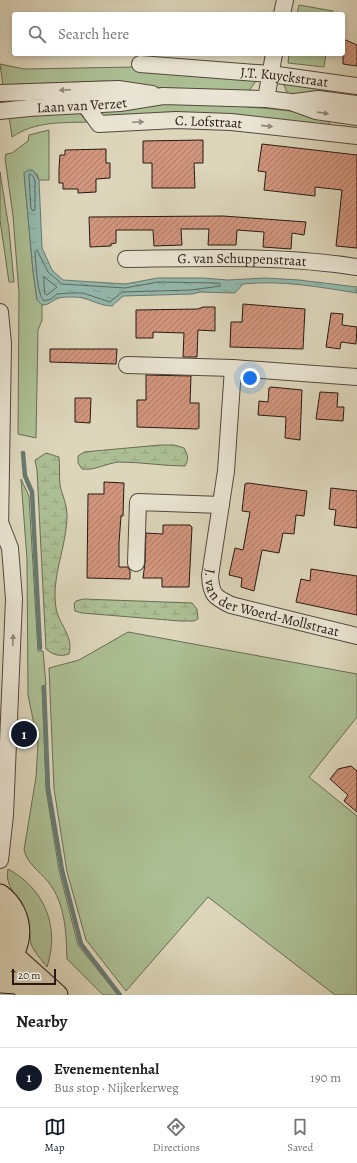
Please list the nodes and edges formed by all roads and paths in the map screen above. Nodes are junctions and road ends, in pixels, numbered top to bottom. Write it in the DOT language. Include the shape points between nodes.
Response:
graph roads {
  1 [pos="285,0"];
  2 [pos="282,12"];
  3 [pos="274,56"];
  4 [pos="140,64"];
  5 [pos="270,74"];
  6 [pos="357,86"];
  7 [pos="0,94"];
  8 [pos="85,98"];
  9 [pos="266,99"];
  10 [pos="291,102"];
  11 [pos="357,104"];
  12 [pos="0,111"];
  13 [pos="357,117"];
  14 [pos="357,136"];
  15 [pos="126,259"];
  16 [pos="357,267"];
  17 [pos="0,312"];
  18 [pos="127,365"];
  19 [pos="233,368"];
  20 [pos="357,377"];
  21 [pos="221,505"];
  22 [pos="1,528"];
  23 [pos="136,563"];
  24 [pos="357,636"];
  25 [pos="6,666"];
  26 [pos="0,860"];
  27 [pos="0,896"];
  28 [pos="0,911"];
  29 [pos="9,967"];
  30 [pos="35,995"];
  31 [pos="57,995"];
  32 [pos="66,995"];
  1 -- 2 [label="street"];
  3 -- 5 [label="street"];
  4 -- 5 [label="street, J.T. Kuyckstraat"];
  5 -- 6 [label="street, J.T. Kuyckstraat"];
  5 -- 9 [label="street"];
  8 -- 7 [label="street, Laan van Verzet, one-way"];
  8 -- 9 [label="street, Laan van Verzet" via="118,89 163,96"];
  8 -- 12 [label="street, Laan van Verzet"];
  8 -- 14 [label="street, C. Lofstraat, one-way" via="99,124 176,120 231,122"];
  9 -- 10 [label="street, Laan van Verzet"];
  10 -- 11 [label="street, Laan van Verzet" via="318,99"];
  10 -- 13 [label="street, Laan van Verzet, one-way" via="316,112"];
  15 -- 16 [label="street, G. van Schuppenstraat" via="310,260"];
  17 -- 22 [label="street" via="3,344"];
  18 -- 19 [label="street"];
  19 -- 20 [label="street"];
  19 -- 21 [label="street, J. van der Woerd-Mollstraat" via="226,471"];
  21 -- 23 [label="street" via="138,502"];
  21 -- 24 [label="street, J. van der Woerd-Mollstraat" via="210,576 211,590 219,600 230,605"];
  25 -- 22 [label="street, one-way" via="14,599 10,548"];
  25 -- 26 [label="street" via="5,815"];
  27 -- 29 [label="main road" via="10,904 19,923"];
  28 -- 29 [label="main road" via="5,918 7,930 5,944"];
  29 -- 30 [label="main road"];
  29 -- 31 [label="main road"];
  29 -- 32 [label="main road"];
}
